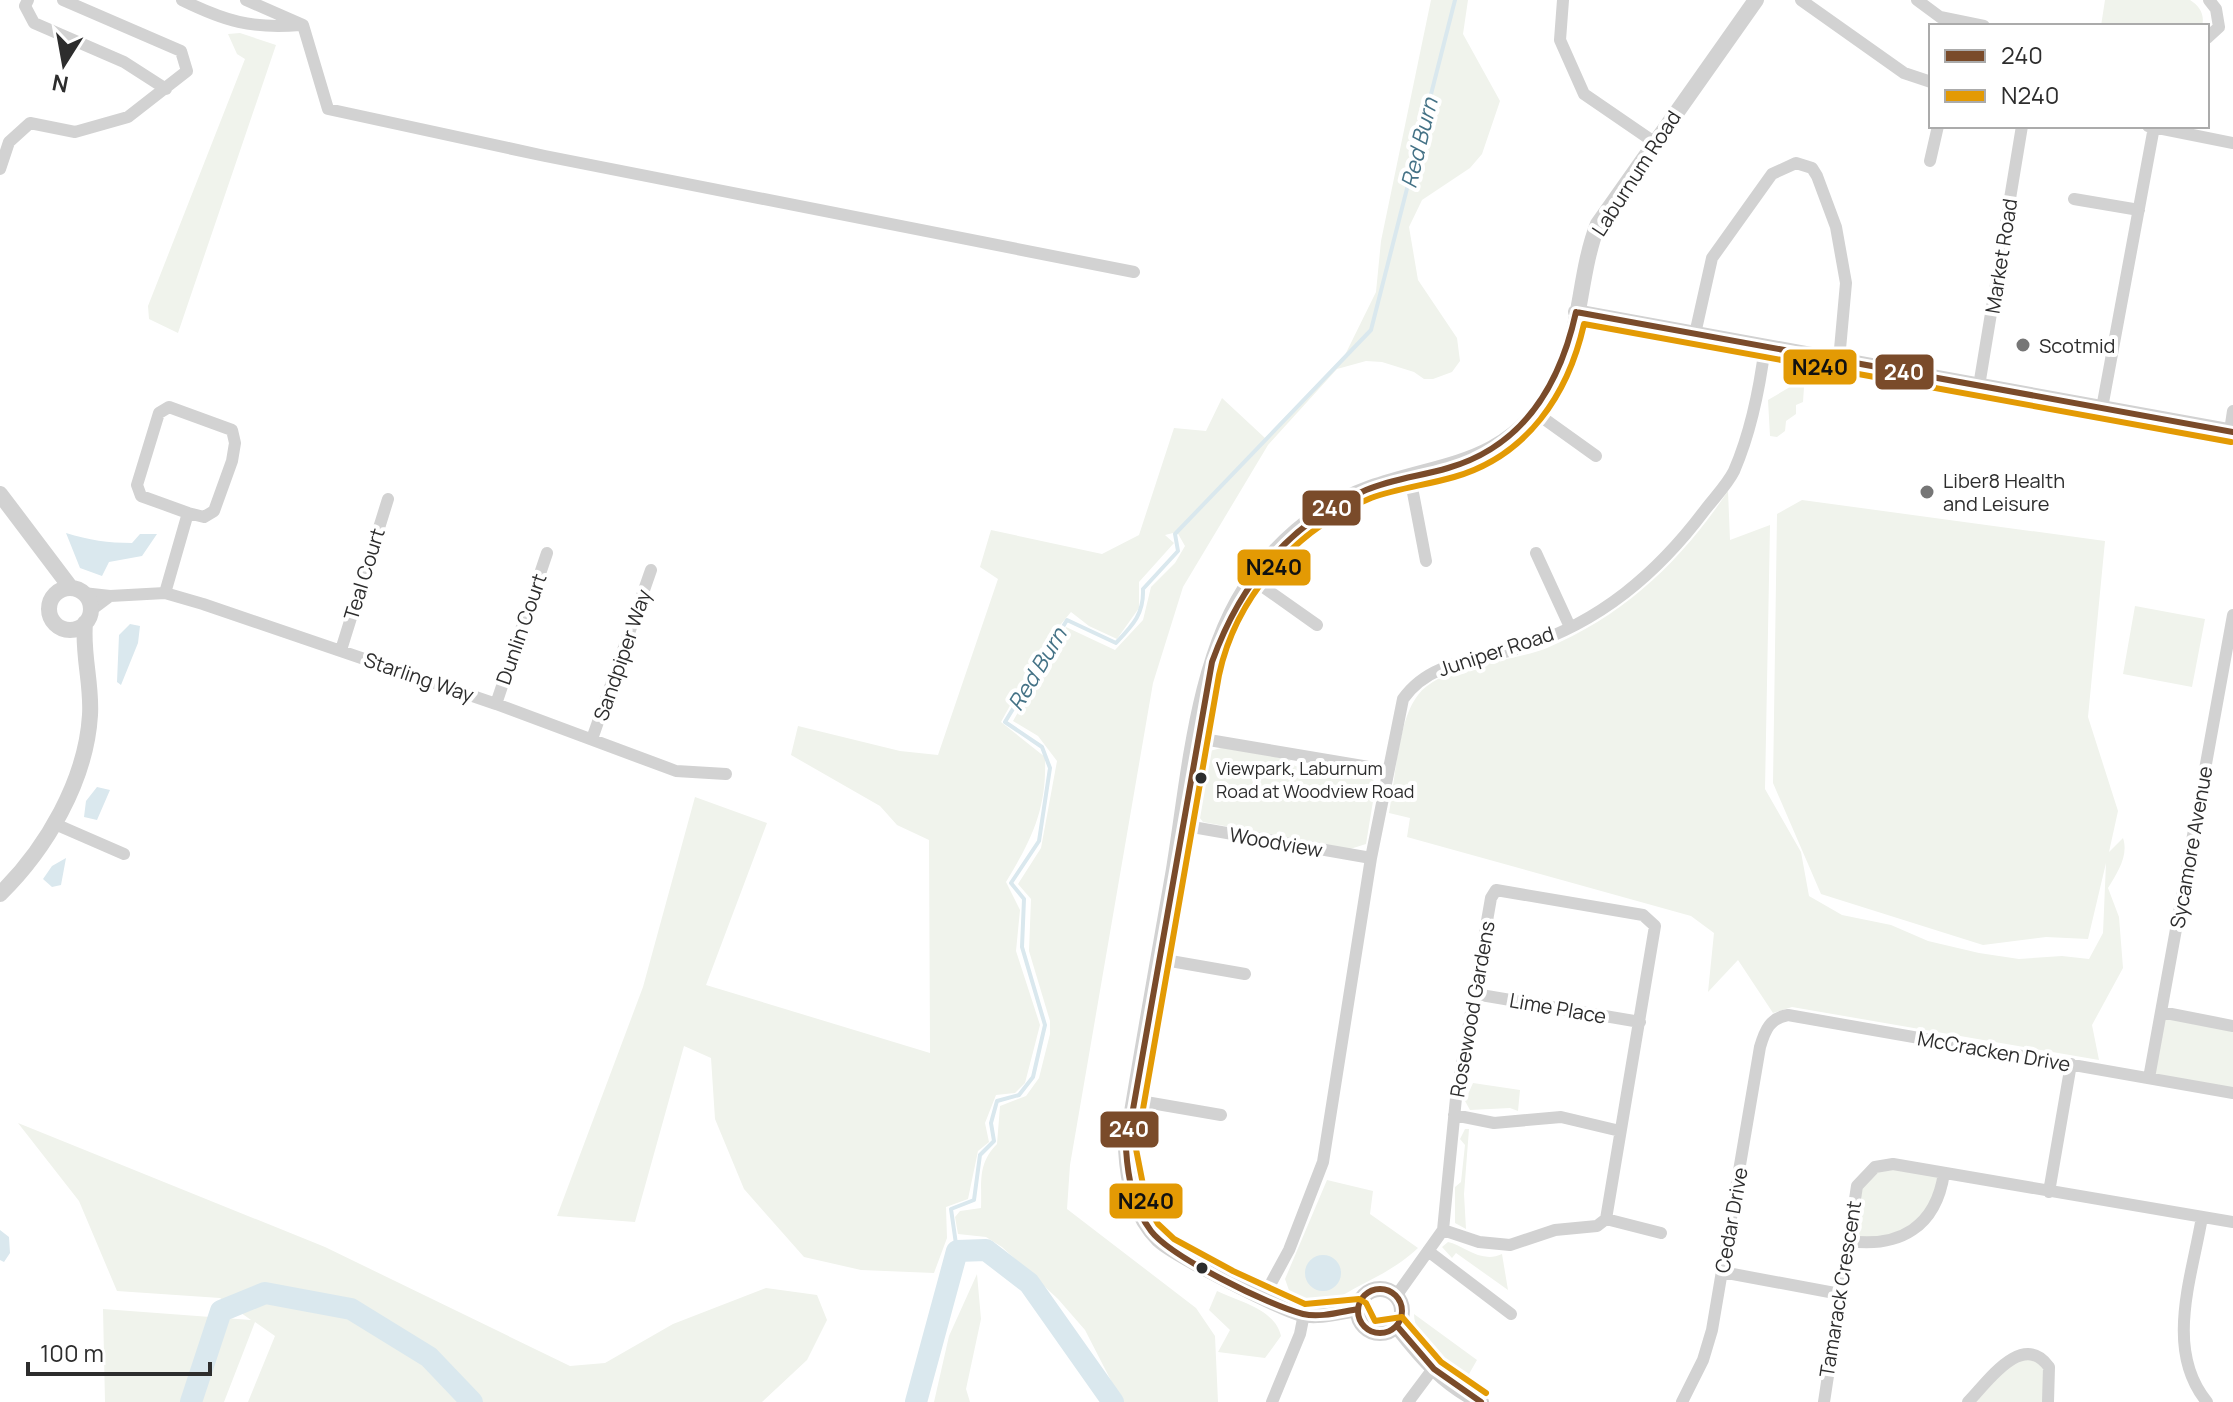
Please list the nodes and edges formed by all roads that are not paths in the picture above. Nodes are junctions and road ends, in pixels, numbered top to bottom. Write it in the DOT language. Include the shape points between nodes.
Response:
graph roads {
  1 [pos="28,0"];
  2 [pos="63,0"];
  3 [pos="182,0"];
  4 [pos="246,0"];
  5 [pos="1563,0"];
  6 [pos="1756,0"];
  7 [pos="1801,0"];
  8 [pos="1917,0"];
  9 [pos="2209,0"];
  10 [pos="1974,24"];
  11 [pos="303,25"];
  12 [pos="2219,27"];
  13 [pos="2233,34"];
  14 [pos="2209,36"];
  15 [pos="1929,81"];
  16 [pos="166,89"];
  17 [pos="1938,128"];
  18 [pos="2022,128"];
  19 [pos="2151,128"];
  20 [pos="2161,128"];
  21 [pos="1654,142"];
  22 [pos="2233,143"];
  23 [pos="1930,161"];
  24 [pos="0,169"];
  25 [pos="2074,199"];
  26 [pos="2139,210"];
  27 [pos="1134,272"];
  28 [pos="1576,312"];
  29 [pos="1695,334"];
  30 [pos="1765,346"];
  31 [pos="1839,360"];
  32 [pos="1979,386"];
  33 [pos="2102,408"];
  34 [pos="2233,411"];
  35 [pos="1536,413"];
  36 [pos="2231,432"];
  37 [pos="1596,456"];
  38 [pos="1410,477"];
  39 [pos="0,494"];
  40 [pos="388,499"];
  41 [pos="188,513"];
  42 [pos="547,553"];
  43 [pos="1536,553"];
  44 [pos="48,560"];
  45 [pos="1426,561"];
  46 [pos="651,570"];
  47 [pos="1252,579"];
  48 [pos="77,590"];
  49 [pos="165,593"];
  50 [pos="53,596"];
  51 [pos="110,596"];
  52 [pos="2233,615"];
  53 [pos="88,617"];
  54 [pos="1317,625"];
  55 [pos="1570,627"];
  56 [pos="69,629"];
  57 [pos="82,650"];
  58 [pos="341,650"];
  59 [pos="2229,658"];
  60 [pos="496,704"];
  61 [pos="1197,738"];
  62 [pos="592,739"];
  63 [pos="1387,770"];
  64 [pos="726,774"];
  65 [pos="55,824"];
  66 [pos="1181,825"];
  67 [pos="124,854"];
  68 [pos="1371,858"];
  69 [pos="0,894"];
  70 [pos="1159,959"];
  71 [pos="1245,974"];
  72 [pos="1475,994"];
  73 [pos="2161,1012"];
  74 [pos="1640,1022"];
  75 [pos="2233,1026"];
  76 [pos="1764,1034"];
  77 [pos="2071,1064"];
  78 [pos="2149,1078"];
  79 [pos="2233,1093"];
  80 [pos="1134,1100"];
  81 [pos="1221,1115"];
  82 [pos="1454,1115"];
  83 [pos="1620,1131"];
  84 [pos="1944,1173"];
  85 [pos="2049,1192"];
  86 [pos="2202,1217"];
  87 [pos="1606,1219"];
  88 [pos="2233,1222"];
  89 [pos="1443,1230"];
  90 [pos="1661,1233"];
  91 [pos="1848,1241"];
  92 [pos="1428,1251"];
  93 [pos="1722,1272"];
  94 [pos="1840,1294"];
  95 [pos="1264,1296"];
  96 [pos="1396,1296"];
  97 [pos="1358,1309"];
  98 [pos="1304,1314"];
  99 [pos="1511,1314"];
  100 [pos="1397,1326"];
  101 [pos="1432,1370"];
  102 [pos="1272,1402"];
  103 [pos="1408,1402"];
  104 [pos="1481,1402"];
  105 [pos="1682,1402"];
  106 [pos="1824,1402"];
  107 [pos="1968,1402"];
  108 [pos="2048,1402"];
  109 [pos="2207,1402"];
  1 -- 16 [label="street" via="25,6 34,23 124,62"];
  2 -- 16 [label="street" via="181,51 187,71"];
  3 -- 11 [label="street" via="260,28"];
  4 -- 11 [label="street"];
  5 -- 21 [label="street" via="1560,40 1584,94"];
  6 -- 21 [label="street, Laburnum Road"];
  7 -- 15 [label="street" via="1904,73"];
  8 -- 10 [label="street" via="1940,17"];
  9 -- 12 [label="street"];
  11 -- 27 [label="street" via="328,109"];
  12 -- 13 [label="street"];
  12 -- 14 [label="street"];
  16 -- 24 [label="street" via="128,117 75,132 30,123 9,142"];
  17 -- 23 [label="street"];
  18 -- 32 [label="street, Market Road"];
  19 -- 26 [label="street"];
  20 -- 22 [label="street"];
  21 -- 28 [label="street, Laburnum Road" via="1598,224 1586,255"];
  25 -- 26 [label="street"];
  26 -- 33 [label="street"];
  28 -- 29 [label="street"];
  28 -- 35 [label="street, Laburnum Road" via="1564,364"];
  29 -- 30 [label="street"];
  29 -- 31 [label="street" via="1712,258 1772,174 1787,164 1804,164 1817,176 1836,227 1846,283"];
  30 -- 31 [label="street"];
  30 -- 55 [label="street, Juniper Road" via="1733,472 1652,573 1612,605"];
  31 -- 32 [label="street"];
  32 -- 33 [label="street"];
  33 -- 36 [label="street"];
  34 -- 36 [label="street"];
  35 -- 37 [label="street"];
  35 -- 38 [label="street, Laburnum Road" via="1494,450"];
  38 -- 45 [label="street"];
  38 -- 47 [label="street, Laburnum Road" via="1369,488 1306,523"];
  39 -- 44 [label="street"];
  40 -- 58 [label="street, Teal Court"];
  41 -- 41 [label="street" via="141,496 137,485 159,413 169,407 232,430 235,443 214,511 204,517"];
  41 -- 49 [label="street"];
  42 -- 60 [label="street, Dunlin Court"];
  43 -- 55 [label="street"];
  44 -- 48 [label="street"];
  44 -- 50 [label="street"];
  46 -- 62 [label="street, Sandpiper Way"];
  47 -- 54 [label="street"];
  47 -- 61 [label="street, Laburnum Road" via="1218,641"];
  48 -- 50 [label="street"];
  48 -- 51 [label="street, Starling Way"];
  48 -- 53 [label="street"];
  49 -- 51 [label="street, Starling Way"];
  49 -- 58 [label="street, Starling Way"];
  50 -- 56 [label="street" via="52,620"];
  51 -- 53 [label="street"];
  52 -- 59 [label="street, Sycamore Avenue"];
  53 -- 56 [label="street"];
  53 -- 57 [label="street"];
  55 -- 63 [label="street, Juniper Road" via="1523,647 1434,669 1423,677 1403,699"];
  56 -- 57 [label="street"];
  57 -- 65 [label="street" via="90,716 82,754"];
  58 -- 60 [label="street, Starling Way"];
  59 -- 73 [label="street, Sycamore Avenue"];
  60 -- 62 [label="street, Starling Way"];
  61 -- 63 [label="street"];
  61 -- 66 [label="street, Laburnum Road"];
  62 -- 64 [label="street, Starling Way" via="676,771"];
  63 -- 68 [label="street, Juniper Road"];
  65 -- 67 [label="street"];
  65 -- 69 [label="street" via="28,867"];
  66 -- 68 [label="street, Woodview"];
  66 -- 70 [label="street, Laburnum Road"];
  68 -- 95 [label="street, Juniper Road" via="1319,1179"];
  70 -- 71 [label="street"];
  70 -- 80 [label="street, Laburnum Road"];
  72 -- 74 [label="street, Lime Place"];
  72 -- 74 [label="street, Rosewood Gardens" via="1491,898 1504,889 1652,921 1655,932"];
  72 -- 82 [label="street, Rosewood Gardens"];
  73 -- 75 [label="street"];
  73 -- 78 [label="street, Sycamore Avenue"];
  74 -- 83 [label="street, Rosewood Gardens"];
  76 -- 77 [label="street, McCracken Drive" via="1771,1022 1788,1015"];
  76 -- 93 [label="street, Cedar Drive"];
  77 -- 78 [label="street, McCracken Drive"];
  77 -- 85 [label="street"];
  78 -- 79 [label="street, McCracken Drive"];
  80 -- 81 [label="street"];
  80 -- 95 [label="street, Laburnum Road" via="1126,1149 1128,1187 1144,1219 1159,1239 1182,1255"];
  82 -- 83 [label="street" via="1494,1123 1561,1117"];
  82 -- 89 [label="street, Rosewood Gardens"];
  83 -- 87 [label="street, Rosewood Gardens"];
  84 -- 85 [label="street, Tamarack Crescent"];
  84 -- 91 [label="street" via="1941,1197 1905,1236 1882,1243"];
  84 -- 91 [label="street, Tamarack Crescent" via="1893,1164 1875,1167 1857,1186"];
  85 -- 86 [label="street, Tamarack Crescent"];
  86 -- 88 [label="street, Tamarack Crescent"];
  86 -- 109 [label="street" via="2183,1341 2192,1377"];
  87 -- 89 [label="street" via="1597,1226 1555,1230 1510,1245"];
  87 -- 90 [label="street"];
  89 -- 92 [label="street"];
  91 -- 94 [label="street, Tamarack Crescent"];
  92 -- 96 [label="street"];
  92 -- 99 [label="street"];
  93 -- 94 [label="street"];
  93 -- 105 [label="street, Cedar Drive" via="1708,1345"];
  94 -- 106 [label="street, Tamarack Crescent"];
  95 -- 98 [label="street, Laburnum Road"];
  96 -- 97 [label="street" via="1376,1289"];
  96 -- 100 [label="street" via="1401,1309"];
  97 -- 98 [label="street, Laburnum Road"];
  97 -- 100 [label="street" via="1368,1330 1389,1332"];
  98 -- 102 [label="street"];
  100 -- 101 [label="street"];
  101 -- 103 [label="street"];
  101 -- 104 [label="street"];
  107 -- 108 [label="street" via="2011,1359 2027,1353 2049,1367"];
}
